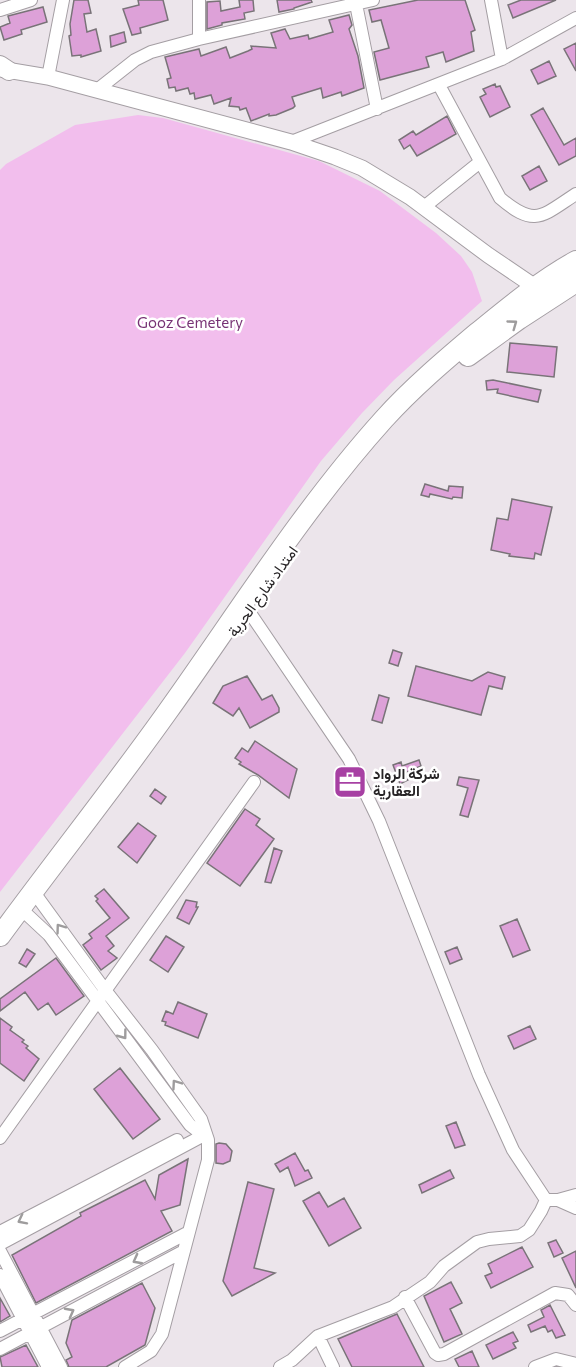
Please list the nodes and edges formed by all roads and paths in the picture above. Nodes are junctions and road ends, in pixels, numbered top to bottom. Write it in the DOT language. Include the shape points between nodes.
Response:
graph roads {
  1 [pos="31,0"];
  2 [pos="63,0"];
  3 [pos="199,0"];
  4 [pos="373,0"];
  5 [pos="491,0"];
  6 [pos="341,4"];
  7 [pos="356,4"];
  8 [pos="0,10"];
  9 [pos="576,18"];
  10 [pos="199,39"];
  11 [pos="502,59"];
  12 [pos="3,68"];
  13 [pos="48,77"];
  14 [pos="439,85"];
  15 [pos="97,90"];
  16 [pos="377,109"];
  17 [pos="291,142"];
  18 [pos="480,162"];
  19 [pos="576,194"];
  20 [pos="424,207"];
  21 [pos="576,261"];
  22 [pos="576,282"];
  23 [pos="543,292"];
  24 [pos="248,610"];
  25 [pos="254,782"];
  26 [pos="36,895"];
  27 [pos="23,911"];
  28 [pos="0,936"];
  29 [pos="0,951"];
  30 [pos="105,990"];
  31 [pos="98,1002"];
  32 [pos="202,1130"];
  33 [pos="0,1138"];
  34 [pos="576,1195"];
  35 [pos="552,1200"];
  36 [pos="576,1208"];
  37 [pos="0,1232"];
  38 [pos="189,1232"];
  39 [pos="0,1244"];
  40 [pos="0,1251"];
  41 [pos="184,1251"];
  42 [pos="0,1275"];
  43 [pos="405,1297"];
  44 [pos="576,1305"];
  45 [pos="28,1317"];
  46 [pos="0,1331"];
  47 [pos="36,1331"];
  48 [pos="318,1336"];
  49 [pos="0,1349"];
  50 [pos="576,1364"];
  51 [pos="48,1367"];
  52 [pos="60,1367"];
  53 [pos="125,1367"];
  54 [pos="280,1367"];
  55 [pos="333,1367"];
  56 [pos="535,1367"];
  1 -- 8 [label="street"];
  2 -- 13 [label="street"];
  3 -- 10 [label="street"];
  4 -- 7 [label="street"];
  5 -- 11 [label="street"];
  6 -- 7 [label="street"];
  6 -- 10 [label="street"];
  7 -- 16 [label="street"];
  9 -- 11 [label="street"];
  10 -- 15 [label="street" via="151,52"];
  11 -- 14 [label="street"];
  12 -- 13 [label="street"];
  13 -- 15 [label="street"];
  14 -- 16 [label="street"];
  14 -- 18 [label="street"];
  15 -- 17 [label="street"];
  16 -- 17 [label="street"];
  17 -- 20 [label="street" via="362,168"];
  18 -- 19 [label="street" via="500,198 526,216 540,216"];
  18 -- 20 [label="street"];
  20 -- 23 [label="street"];
  21 -- 23 [label="main road, امتداد شارع الحرية"];
  22 -- 23 [label="main road, امتداد شارع الحرية"];
  24 -- 23 [label="main road, امتداد شارع الحرية, one-way" via="337,488 391,424"];
  23 -- 26 [label="main road" via="462,346 416,387 360,447 262,576"];
  24 -- 26 [label="main road, امتداد شارع الحرية" via="173,716"];
  24 -- 35 [label="street" via="349,759 379,821 479,1075 513,1150"];
  25 -- 30 [label="street"];
  26 -- 27 [label="main road"];
  30 -- 26 [label="street, one-way"];
  27 -- 28 [label="main road"];
  27 -- 29 [label="main road"];
  27 -- 31 [label="street" via="49,935"];
  30 -- 31 [label="street"];
  32 -- 30 [label="street, one-way" via="152,1050"];
  31 -- 32 [label="street, one-way"];
  31 -- 33 [label="street"];
  32 -- 37 [label="street, one-way"];
  32 -- 38 [label="street" via="209,1146 208,1160"];
  32 -- 39 [label="street"];
  34 -- 35 [label="street"];
  35 -- 36 [label="street"];
  35 -- 43 [label="street" via="520,1236 477,1242 444,1266 430,1282"];
  38 -- 41 [label="street"];
  38 -- 45 [label="street, one-way"];
  40 -- 45 [label="street"];
  47 -- 41 [label="street, one-way"];
  41 -- 53 [label="street" via="160,1340 151,1351"];
  42 -- 45 [label="street"];
  43 -- 44 [label="street" via="438,1355 555,1293 568,1294"];
  43 -- 48 [label="street" via="393,1307"];
  45 -- 46 [label="street"];
  45 -- 47 [label="street"];
  47 -- 49 [label="street"];
  47 -- 51 [label="street"];
  47 -- 52 [label="street"];
  48 -- 54 [label="street"];
  48 -- 55 [label="street"];
  50 -- 56 [label="street" via="556,1359"];
}
